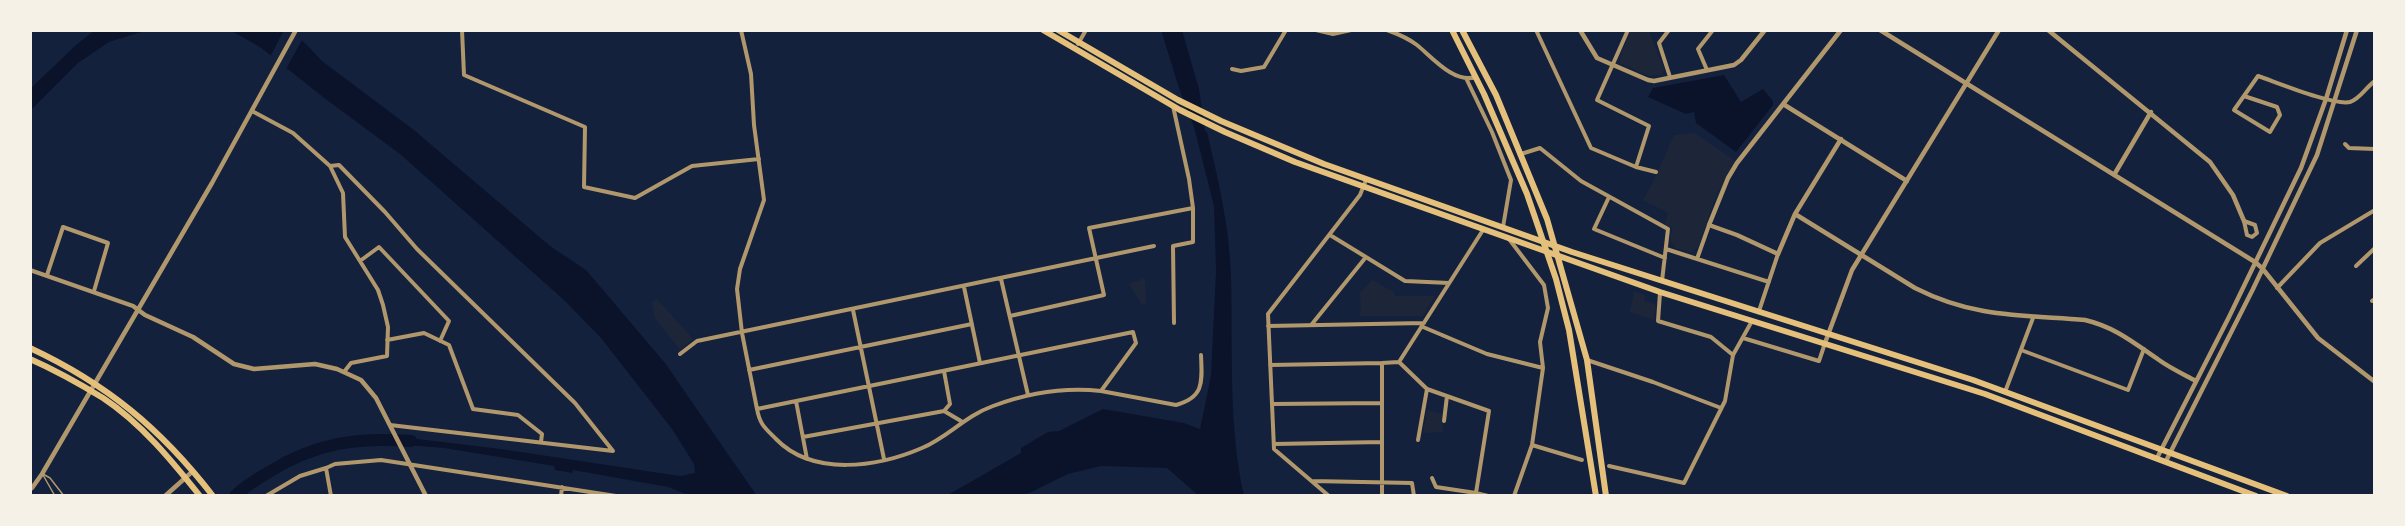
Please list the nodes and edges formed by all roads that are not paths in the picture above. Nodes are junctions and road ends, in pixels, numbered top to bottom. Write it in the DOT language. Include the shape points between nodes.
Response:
graph roads {
  1 [pos="296,30"];
  2 [pos="462,30"];
  3 [pos="741,30"];
  4 [pos="1043,30"];
  5 [pos="1058,30"];
  6 [pos="1086,30"];
  7 [pos="1286,30"];
  8 [pos="1316,30"];
  9 [pos="1351,30"];
  10 [pos="1387,30"];
  11 [pos="1452,30"];
  12 [pos="1462,30"];
  13 [pos="1536,30"];
  14 [pos="1580,30"];
  15 [pos="1628,30"];
  16 [pos="1669,30"];
  17 [pos="1713,30"];
  18 [pos="1765,30"];
  19 [pos="1840,30"];
  20 [pos="1880,30"];
  21 [pos="1999,30"];
  22 [pos="2048,30"];
  23 [pos="2347,30"];
  24 [pos="2357,30"];
  25 [pos="1079,43"];
  26 [pos="1075,50"];
  27 [pos="1613,66"];
  28 [pos="1232,69"];
  29 [pos="1707,70"];
  30 [pos="1476,77"];
  31 [pos="1670,77"];
  32 [pos="1466,78"];
  33 [pos="2375,81"];
  34 [pos="1967,83"];
  35 [pos="2244,96"];
  36 [pos="2326,99"];
  37 [pos="2335,101"];
  38 [pos="1783,104"];
  39 [pos="1173,106"];
  40 [pos="252,111"];
  41 [pos="2151,112"];
  42 [pos="1841,139"];
  43 [pos="2344,144"];
  44 [pos="2375,149"];
  45 [pos="1521,154"];
  46 [pos="759,159"];
  47 [pos="330,166"];
  48 [pos="1636,168"];
  49 [pos="1656,172"];
  50 [pos="2114,175"];
  51 [pos="1907,181"];
  52 [pos="1364,183"];
  53 [pos="1609,197"];
  54 [pos="1193,208"];
  55 [pos="2375,210"];
  56 [pos="1795,214"];
  57 [pos="2244,221"];
  58 [pos="1709,225"];
  59 [pos="1503,228"];
  60 [pos="1483,230"];
  61 [pos="1330,235"];
  62 [pos="1509,239"];
  63 [pos="1543,242"];
  64 [pos="1154,246"];
  65 [pos="1555,246"];
  66 [pos="2375,248"];
  67 [pos="1666,249"];
  68 [pos="1546,253"];
  69 [pos="1778,254"];
  70 [pos="1861,254"];
  71 [pos="1558,256"];
  72 [pos="1366,257"];
  73 [pos="1665,258"];
  74 [pos="1096,259"];
  75 [pos="1697,259"];
  76 [pos="360,261"];
  77 [pos="2255,262"];
  78 [pos="2356,266"];
  79 [pos="2262,268"];
  80 [pos="30,270"];
  81 [pos="46,275"];
  82 [pos="1001,279"];
  83 [pos="1662,281"];
  84 [pos="1769,282"];
  85 [pos="1449,283"];
  86 [pos="964,286"];
  87 [pos="2277,288"];
  88 [pos="94,291"];
  89 [pos="1660,292"];
  90 [pos="138,310"];
  91 [pos="853,310"];
  92 [pos="1759,311"];
  93 [pos="1010,316"];
  94 [pos="2033,318"];
  95 [pos="1752,321"];
  96 [pos="1174,323"];
  97 [pos="972,324"];
  98 [pos="1312,325"];
  99 [pos="1424,325"];
  100 [pos="1268,326"];
  101 [pos="742,333"];
  102 [pos="1828,333"];
  103 [pos="1743,338"];
  104 [pos="387,340"];
  105 [pos="440,341"];
  106 [pos="1825,343"];
  107 [pos="861,347"];
  108 [pos="30,348"];
  109 [pos="2144,349"];
  110 [pos="2021,350"];
  111 [pos="680,354"];
  112 [pos="1201,355"];
  113 [pos="1733,355"];
  114 [pos="1019,356"];
  115 [pos="30,359"];
  116 [pos="1587,360"];
  117 [pos="1399,362"];
  118 [pos="980,363"];
  119 [pos="1382,363"];
  120 [pos="1270,364"];
  121 [pos="1543,368"];
  122 [pos="749,370"];
  123 [pos="944,371"];
  124 [pos="344,372"];
  125 [pos="2196,381"];
  126 [pos="2375,382"];
  127 [pos="94,383"];
  128 [pos="869,386"];
  129 [pos="1427,389"];
  130 [pos="89,391"];
  131 [pos="1101,391"];
  132 [pos="2005,392"];
  133 [pos="1028,395"];
  134 [pos="1447,396"];
  135 [pos="796,401"];
  136 [pos="1382,402"];
  137 [pos="1272,404"];
  138 [pos="1721,408"];
  139 [pos="757,409"];
  140 [pos="944,411"];
  141 [pos="962,421"];
  142 [pos="1444,421"];
  143 [pos="877,423"];
  144 [pos="390,426"];
  145 [pos="803,437"];
  146 [pos="1418,440"];
  147 [pos="541,441"];
  148 [pos="1382,442"];
  149 [pos="1274,444"];
  150 [pos="1532,445"];
  151 [pos="2161,448"];
  152 [pos="2170,452"];
  153 [pos="2157,458"];
  154 [pos="807,459"];
  155 [pos="884,459"];
  156 [pos="1582,460"];
  157 [pos="408,461"];
  158 [pos="2166,461"];
  159 [pos="1609,466"];
  160 [pos="326,468"];
  161 [pos="193,471"];
  162 [pos="42,474"];
  163 [pos="186,478"];
  164 [pos="1432,478"];
  165 [pos="1312,481"];
  166 [pos="1382,481"];
  167 [pos="562,487"];
  168 [pos="32,488"];
  169 [pos="1476,493"];
  170 [pos="56,496"];
  171 [pos="64,496"];
  172 [pos="165,496"];
  173 [pos="200,496"];
  174 [pos="213,496"];
  175 [pos="266,496"];
  176 [pos="331,496"];
  177 [pos="426,496"];
  178 [pos="561,496"];
  179 [pos="616,496"];
  180 [pos="1329,496"];
  181 [pos="1382,496"];
  182 [pos="1413,496"];
  183 [pos="1488,496"];
  184 [pos="1514,496"];
  185 [pos="1596,496"];
  186 [pos="1606,496"];
  187 [pos="2256,496"];
  188 [pos="2287,496"];
  1 -- 40 [label="street"];
  2 -- 46 [label="street" via="464,75 585,127 584,187 635,198 692,166"];
  3 -- 46 [label="street" via="752,74"];
  4 -- 26 [label="main road"];
  5 -- 25 [label="main road"];
  6 -- 25 [label="street"];
  7 -- 28 [label="street" via="1264,67"];
  8 -- 9 [label="street" via="1333,34"];
  10 -- 32 [label="street" via="1402,35 1432,60"];
  11 -- 30 [label="main road"];
  12 -- 45 [label="main road"];
  13 -- 48 [label="street" via="1591,148"];
  14 -- 27 [label="street" via="1597,58"];
  15 -- 27 [label="street"];
  16 -- 31 [label="street" via="1659,43"];
  17 -- 29 [label="street" via="1698,49"];
  18 -- 29 [label="street" via="1734,65"];
  19 -- 38 [label="street"];
  20 -- 34 [label="street"];
  21 -- 34 [label="street"];
  22 -- 41 [label="street"];
  23 -- 36 [label="street"];
  24 -- 37 [label="street"];
  25 -- 26 [label="street"];
  25 -- 52 [label="main road" via="1178,100"];
  26 -- 39 [label="main road"];
  27 -- 31 [label="street" via="1648,80"];
  27 -- 48 [label="street" via="1597,100 1649,126"];
  29 -- 31 [label="street"];
  30 -- 32 [label="street"];
  30 -- 63 [label="main road" via="1527,194"];
  32 -- 59 [label="street" via="1511,180"];
  33 -- 37 [label="street" via="2349,102"];
  34 -- 50 [label="street"];
  34 -- 51 [label="street"];
  35 -- 35 [label="street" via="2234,110 2270,132 2280,115 2277,107"];
  35 -- 36 [label="street" via="2258,76"];
  36 -- 37 [label="street"];
  36 -- 77 [label="street" via="2301,168"];
  37 -- 79 [label="street" via="2317,156"];
  38 -- 42 [label="street"];
  38 -- 58 [label="street" via="1737,163"];
  39 -- 52 [label="main road" via="1295,162"];
  39 -- 54 [label="street"];
  40 -- 47 [label="street" via="293,133"];
  40 -- 90 [label="street"];
  41 -- 50 [label="street"];
  41 -- 57 [label="street" via="2210,162"];
  42 -- 51 [label="street"];
  42 -- 56 [label="street"];
  43 -- 44 [label="street" via="2349,148"];
  45 -- 53 [label="street" via="1540,148 1581,181"];
  45 -- 65 [label="main road"];
  46 -- 101 [label="street" via="764,200 737,289"];
  47 -- 76 [label="street" via="343,193 345,237"];
  47 -- 147 [label="street" via="339,165 417,249 575,402 613,451"];
  48 -- 49 [label="street"];
  50 -- 77 [label="street"];
  51 -- 70 [label="street"];
  52 -- 59 [label="main road"];
  52 -- 60 [label="main road"];
  52 -- 61 [label="street" via="1360,195"];
  53 -- 67 [label="street" via="1668,230"];
  53 -- 73 [label="street" via="1594,229"];
  54 -- 74 [label="street" via="1089,228"];
  54 -- 96 [label="street" via="1193,242 1173,246"];
  55 -- 87 [label="street" via="2320,243"];
  56 -- 69 [label="street"];
  56 -- 70 [label="street"];
  58 -- 69 [label="street"];
  58 -- 75 [label="street"];
  59 -- 63 [label="main road"];
  60 -- 62 [label="main road"];
  60 -- 85 [label="street"];
  61 -- 72 [label="street"];
  61 -- 100 [label="street" via="1268,314"];
  62 -- 68 [label="main road"];
  62 -- 121 [label="street" via="1544,285 1548,297 1540,342"];
  63 -- 65 [label="main road"];
  63 -- 68 [label="main road"];
  64 -- 74 [label="street"];
  65 -- 71 [label="main road"];
  65 -- 83 [label="main road"];
  66 -- 78 [label="street"];
  67 -- 73 [label="street"];
  67 -- 75 [label="street"];
  68 -- 71 [label="main road"];
  68 -- 185 [label="main road" via="1569,330"];
  69 -- 84 [label="street"];
  70 -- 94 [label="street" via="1935,298 1983,313"];
  70 -- 102 [label="street" via="1845,284"];
  71 -- 89 [label="main road"];
  71 -- 116 [label="main road"];
  72 -- 85 [label="street" via="1405,281"];
  72 -- 98 [label="street"];
  73 -- 83 [label="street"];
  74 -- 82 [label="street"];
  74 -- 93 [label="street" via="1104,295"];
  75 -- 84 [label="street"];
  76 -- 104 [label="street" via="378,290 388,327"];
  76 -- 105 [label="street" via="380,247 449,321"];
  77 -- 79 [label="street"];
  77 -- 125 [label="street"];
  79 -- 87 [label="street"];
  79 -- 152 [label="street"];
  80 -- 81 [label="street"];
  81 -- 88 [label="street"];
  81 -- 88 [label="street" via="63,227 108,243"];
  82 -- 86 [label="street"];
  82 -- 93 [label="street"];
  83 -- 92 [label="main road"];
  84 -- 92 [label="street"];
  85 -- 99 [label="street"];
  86 -- 91 [label="street"];
  86 -- 97 [label="street"];
  87 -- 126 [label="street" via="2318,338"];
  88 -- 90 [label="street"];
  89 -- 95 [label="main road"];
  89 -- 113 [label="street" via="1658,321 1711,337"];
  90 -- 124 [label="street" via="193,337 234,364 254,369 315,364"];
  90 -- 127 [label="street"];
  91 -- 101 [label="street"];
  91 -- 107 [label="street"];
  92 -- 102 [label="main road"];
  93 -- 114 [label="street"];
  94 -- 109 [label="street" via="2099,323"];
  94 -- 110 [label="street"];
  95 -- 103 [label="street"];
  95 -- 106 [label="main road"];
  97 -- 107 [label="street"];
  97 -- 118 [label="street"];
  98 -- 99 [label="street"];
  98 -- 100 [label="street"];
  99 -- 117 [label="street"];
  99 -- 121 [label="street" via="1487,354"];
  100 -- 120 [label="street"];
  101 -- 111 [label="street" via="697,341"];
  101 -- 122 [label="street"];
  102 -- 106 [label="street"];
  102 -- 132 [label="main road"];
  103 -- 106 [label="street" via="1819,361"];
  103 -- 113 [label="street"];
  104 -- 105 [label="street" via="424,333"];
  104 -- 124 [label="street" via="387,356 351,363"];
  105 -- 147 [label="street" via="449,345 473,409 518,415 542,435"];
  106 -- 153 [label="main road" via="1985,394"];
  107 -- 122 [label="street"];
  107 -- 128 [label="street"];
  108 -- 127 [label="main road"];
  109 -- 110 [label="street" via="2128,390"];
  109 -- 125 [label="street"];
  110 -- 132 [label="street"];
  112 -- 131 [label="street" via="1202,383 1186,402 1176,405"];
  113 -- 138 [label="street"];
  114 -- 118 [label="street"];
  114 -- 131 [label="street" via="1133,332 1136,343"];
  114 -- 133 [label="street"];
  115 -- 130 [label="main road"];
  116 -- 138 [label="street"];
  116 -- 186 [label="main road"];
  117 -- 119 [label="street"];
  117 -- 129 [label="street"];
  118 -- 123 [label="street"];
  119 -- 120 [label="street"];
  119 -- 136 [label="street"];
  120 -- 137 [label="street"];
  121 -- 150 [label="street"];
  122 -- 139 [label="street"];
  123 -- 128 [label="street"];
  123 -- 140 [label="street" via="950,404"];
  124 -- 144 [label="street" via="361,380 376,398"];
  125 -- 151 [label="street"];
  127 -- 130 [label="street"];
  127 -- 161 [label="main road" via="138,414"];
  128 -- 135 [label="street"];
  128 -- 143 [label="street"];
  129 -- 134 [label="street"];
  129 -- 146 [label="street"];
  130 -- 162 [label="street"];
  130 -- 163 [label="main road" via="138,428"];
  131 -- 133 [label="street" via="1078,388"];
  132 -- 151 [label="main road"];
  133 -- 141 [label="street" via="991,406"];
  134 -- 142 [label="street"];
  134 -- 169 [label="street" via="1489,411"];
  135 -- 139 [label="street"];
  135 -- 145 [label="street"];
  136 -- 137 [label="street"];
  136 -- 148 [label="street"];
  137 -- 149 [label="street"];
  138 -- 159 [label="street" via="1684,483"];
  139 -- 154 [label="street" via="760,423 782,445"];
  140 -- 141 [label="street"];
  140 -- 143 [label="street"];
  141 -- 155 [label="street" via="924,447"];
  143 -- 145 [label="street"];
  143 -- 155 [label="street"];
  144 -- 147 [label="street"];
  144 -- 157 [label="street"];
  145 -- 154 [label="street"];
  148 -- 149 [label="street"];
  148 -- 166 [label="street"];
  149 -- 165 [label="street" via="1274,449"];
  150 -- 156 [label="street"];
  150 -- 184 [label="street"];
  151 -- 152 [label="main road"];
  151 -- 153 [label="street"];
  152 -- 158 [label="street"];
  152 -- 188 [label="main road"];
  153 -- 158 [label="main road"];
  154 -- 155 [label="street" via="858,464"];
  157 -- 160 [label="street" via="381,460"];
  157 -- 167 [label="street"];
  157 -- 177 [label="street"];
  158 -- 187 [label="main road"];
  160 -- 175 [label="street" via="300,476"];
  160 -- 176 [label="street"];
  161 -- 163 [label="street"];
  161 -- 174 [label="main road"];
  162 -- 168 [label="street"];
  162 -- 170 [label="lane"];
  162 -- 171 [label="lane"];
  163 -- 172 [label="street"];
  163 -- 173 [label="main road"];
  164 -- 169 [label="street" via="1436,487"];
  165 -- 166 [label="street"];
  165 -- 180 [label="street"];
  166 -- 181 [label="street"];
  166 -- 182 [label="street" via="1412,483"];
  167 -- 178 [label="street"];
  167 -- 179 [label="street"];
  169 -- 183 [label="street"];
}
